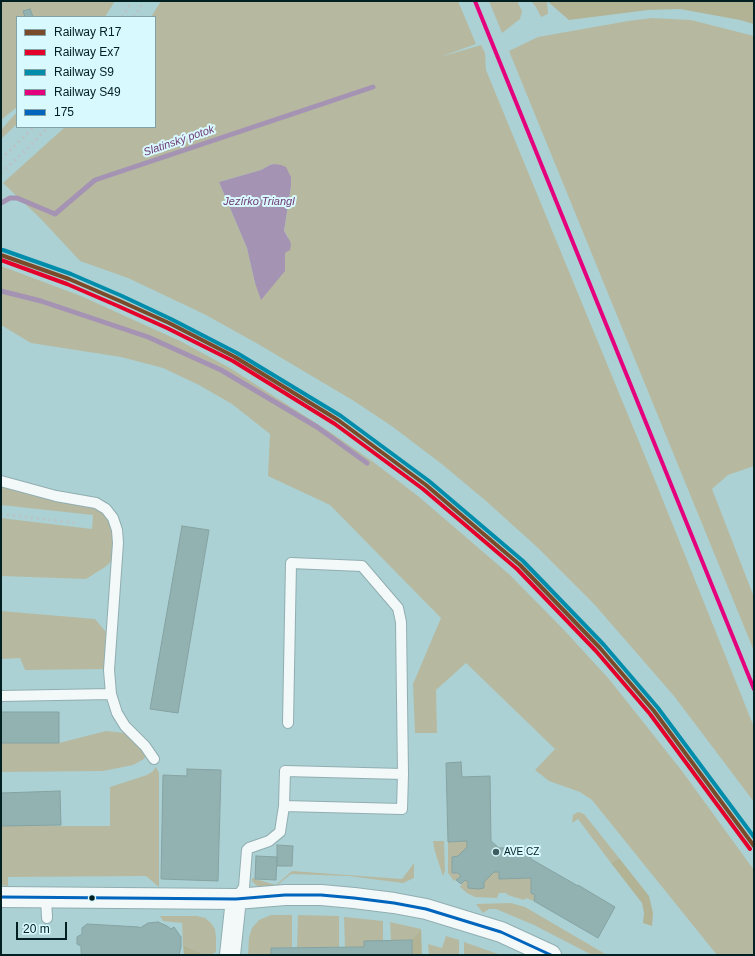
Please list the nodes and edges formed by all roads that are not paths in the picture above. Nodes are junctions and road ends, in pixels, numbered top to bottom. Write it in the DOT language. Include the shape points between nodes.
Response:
graph roads {
  1 [pos="1,481"];
  2 [pos="111,694"];
  3 [pos="1,696"];
  4 [pos="288,723"];
  5 [pos="154,758"];
  6 [pos="403,774"];
  7 [pos="284,806"];
  8 [pos="1,897"];
  9 [pos="46,898"];
  10 [pos="236,899"];
  11 [pos="47,918"];
  12 [pos="230,955"];
  13 [pos="551,955"];
  1 -- 2 [label="lane" via="56,496 96,503 106,509 113,518 118,543 109,670"];
  2 -- 3 [label="lane"];
  2 -- 5 [label="lane" via="117,713"];
  4 -- 6 [label="lane" via="291,563 362,566 398,608 401,622"];
  6 -- 7 [label="lane" via="285,771"];
  6 -- 7 [label="lane" via="402,809"];
  7 -- 10 [label="lane" via="280,832 269,841 247,850 244,887"];
  8 -- 9 [label="street"];
  9 -- 10 [label="street"];
  9 -- 11 [label="lane"];
  10 -- 12 [label="street"];
  10 -- 13 [label="street" via="285,895 394,903 501,932"];
}
